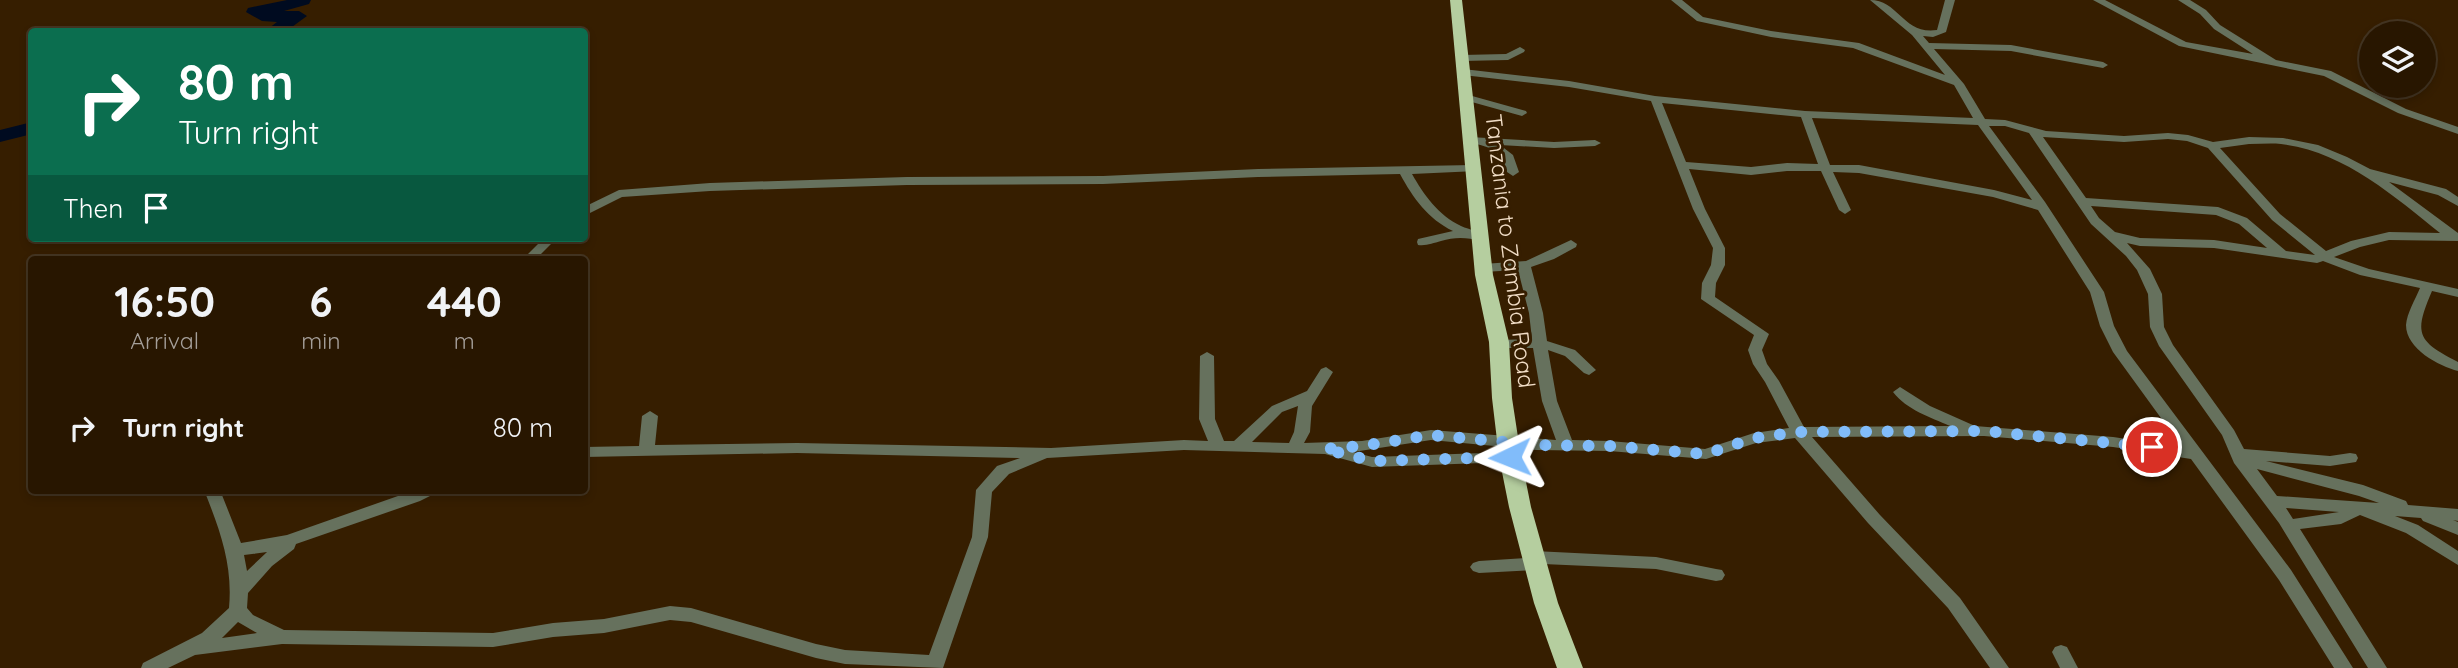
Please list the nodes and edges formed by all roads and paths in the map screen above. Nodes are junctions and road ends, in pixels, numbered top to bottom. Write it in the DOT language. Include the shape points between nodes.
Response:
graph roads {
  1 [pos="1456,0"];
  2 [pos="1676,0"];
  3 [pos="1875,0"];
  4 [pos="1950,0"];
  5 [pos="2098,0"];
  6 [pos="2183,0"];
  7 [pos="1915,33"];
  8 [pos="1925,46"];
  9 [pos="1520,50"];
  10 [pos="2267,60"];
  11 [pos="1463,65"];
  12 [pos="2103,65"];
  13 [pos="1959,84"];
  14 [pos="1465,97"];
  15 [pos="1655,99"];
  16 [pos="1522,113"];
  17 [pos="1805,114"];
  18 [pos="1980,122"];
  19 [pos="2033,131"];
  20 [pos="2458,131"];
  21 [pos="1478,141"];
  22 [pos="1595,143"];
  23 [pos="2212,146"];
  24 [pos="1683,165"];
  25 [pos="1826,167"];
  26 [pos="1474,169"];
  27 [pos="2365,170"];
  28 [pos="1513,172"];
  29 [pos="1405,173"];
  30 [pos="2084,202"];
  31 [pos="2458,202"];
  32 [pos="2042,207"];
  33 [pos="588,210"];
  34 [pos="1845,211"];
  35 [pos="2111,234"];
  36 [pos="1475,235"];
  37 [pos="2456,237"];
  38 [pos="547,242"];
  39 [pos="1423,242"];
  40 [pos="1570,244"];
  41 [pos="2281,253"];
  42 [pos="532,256"];
  43 [pos="2324,256"];
  44 [pos="1524,267"];
  45 [pos="1483,268"];
  46 [pos="2427,288"];
  47 [pos="2458,293"];
  48 [pos="1499,344"];
  49 [pos="1538,344"];
  50 [pos="1207,356"];
  51 [pos="2458,367"];
  52 [pos="1589,370"];
  53 [pos="1326,372"];
  54 [pos="1900,392"];
  55 [pos="1312,394"];
  56 [pos="650,416"];
  57 [pos="1973,431"];
  58 [pos="1799,432"];
  59 [pos="1218,446"];
  60 [pos="1567,446"];
  61 [pos="1237,447"];
  62 [pos="1294,449"];
  63 [pos="1324,449"];
  64 [pos="1509,449"];
  65 [pos="646,451"];
  66 [pos="588,452"];
  67 [pos="1051,453"];
  68 [pos="2195,454"];
  69 [pos="2239,456"];
  70 [pos="2350,458"];
  71 [pos="214,494"];
  72 [pos="420,494"];
  73 [pos="2270,501"];
  74 [pos="2357,507"];
  75 [pos="2413,510"];
  76 [pos="2458,515"];
  77 [pos="2289,524"];
  78 [pos="2458,529"];
  79 [pos="298,538"];
  80 [pos="237,549"];
  81 [pos="2458,559"];
  82 [pos="1535,560"];
  83 [pos="1479,567"];
  84 [pos="1716,575"];
  85 [pos="240,590"];
  86 [pos="238,610"];
  87 [pos="282,636"];
  88 [pos="191,649"];
  89 [pos="935,666"];
  90 [pos="150,668"];
  91 [pos="1570,668"];
  92 [pos="2000,668"];
  93 [pos="2344,668"];
  94 [pos="2378,668"];
  1 -- 11 [label="highway, Tanzania to Zambia Road"];
  2 -- 13 [label="street" via="1700,19 1855,45"];
  3 -- 7 [label="street"];
  4 -- 7 [label="street" via="1941,32"];
  5 -- 10 [label="street" via="2189,46"];
  6 -- 10 [label="street"];
  7 -- 8 [label="street"];
  8 -- 12 [label="street" via="2011,48"];
  8 -- 13 [label="street"];
  9 -- 11 [label="street" via="1508,57"];
  10 -- 20 [label="street" via="2327,73 2402,111"];
  11 -- 14 [label="highway, Tanzania to Zambia Road"];
  11 -- 15 [label="street"];
  13 -- 18 [label="street"];
  14 -- 16 [label="street"];
  14 -- 21 [label="highway, Tanzania to Zambia Road"];
  15 -- 17 [label="street"];
  15 -- 24 [label="street"];
  17 -- 18 [label="street"];
  17 -- 25 [label="street"];
  18 -- 19 [label="street"];
  18 -- 32 [label="street"];
  19 -- 23 [label="street" via="2101,138 2179,137"];
  19 -- 30 [label="street"];
  21 -- 22 [label="street"];
  21 -- 26 [label="highway, Tanzania to Zambia Road"];
  21 -- 28 [label="street" via="1509,157"];
  23 -- 27 [label="street" via="2283,139 2328,152"];
  23 -- 43 [label="street" via="2276,217"];
  24 -- 25 [label="street" via="1755,172"];
  24 -- 58 [label="street" via="1719,248 1709,299 1762,334 1755,350 1757,358"];
  25 -- 32 [label="street" via="1994,194"];
  25 -- 34 [label="street"];
  26 -- 29 [label="street"];
  26 -- 36 [label="highway, Tanzania to Zambia Road"];
  27 -- 31 [label="street" via="2442,192"];
  27 -- 37 [label="street"];
  29 -- 33 [label="street" via="710,187 619,194"];
  29 -- 36 [label="street" via="1433,215"];
  30 -- 35 [label="street" via="2095,221"];
  30 -- 41 [label="street" via="2218,211 2244,220"];
  32 -- 68 [label="street" via="2097,292 2120,352"];
  35 -- 41 [label="street" via="2140,242 2200,243"];
  35 -- 69 [label="street" via="2143,269 2155,294 2161,337 2230,434"];
  36 -- 39 [label="street"];
  36 -- 45 [label="highway, Tanzania to Zambia Road"];
  37 -- 43 [label="street" via="2384,237"];
  38 -- 42 [label="street"];
  40 -- 44 [label="street"];
  41 -- 43 [label="street"];
  43 -- 46 [label="street"];
  44 -- 45 [label="street"];
  44 -- 49 [label="street"];
  45 -- 48 [label="highway, Tanzania to Zambia Road"];
  46 -- 47 [label="street"];
  46 -- 51 [label="street" via="2414,322 2415,332 2427,349"];
  48 -- 49 [label="street"];
  48 -- 64 [label="highway, Tanzania to Zambia Road"];
  49 -- 52 [label="street" via="1561,348"];
  49 -- 60 [label="street" via="1553,412"];
  50 -- 59 [label="street" via="1207,419"];
  53 -- 55 [label="street"];
  54 -- 57 [label="street" via="1912,403"];
  55 -- 61 [label="street" via="1277,409"];
  55 -- 62 [label="street"];
  56 -- 65 [label="street"];
  57 -- 58 [label="street"];
  57 -- 68 [label="street"];
  58 -- 60 [label="street" via="1754,438 1706,454"];
  58 -- 92 [label="street" via="1948,596"];
  59 -- 61 [label="street"];
  59 -- 67 [label="street"];
  60 -- 64 [label="street"];
  61 -- 62 [label="street"];
  62 -- 63 [label="street"];
  63 -- 64 [label="street" via="1372,461"];
  63 -- 64 [label="street" via="1431,435"];
  64 -- 82 [label="highway, Tanzania to Zambia Road"];
  65 -- 66 [label="street"];
  65 -- 67 [label="street" via="797,448"];
  67 -- 89 [label="street" via="1003,470 984,490 980,537"];
  68 -- 93 [label="street" via="2285,575"];
  69 -- 70 [label="street"];
  69 -- 73 [label="street"];
  69 -- 75 [label="street"];
  71 -- 80 [label="street"];
  72 -- 79 [label="street"];
  73 -- 74 [label="street"];
  73 -- 77 [label="street"];
  74 -- 75 [label="street"];
  74 -- 77 [label="street" via="2341,518"];
  74 -- 81 [label="street" via="2412,529"];
  75 -- 76 [label="street"];
  75 -- 78 [label="street"];
  77 -- 94 [label="street"];
  79 -- 80 [label="street"];
  79 -- 85 [label="street"];
  80 -- 85 [label="street"];
  82 -- 83 [label="street"];
  82 -- 84 [label="street" via="1656,563"];
  82 -- 91 [label="highway, Tanzania to Zambia Road"];
  85 -- 86 [label="street"];
  86 -- 87 [label="street" via="247,620"];
  86 -- 88 [label="street" via="218,633"];
  87 -- 88 [label="street"];
  87 -- 89 [label="street" via="493,640 670,613 845,657"];
  88 -- 90 [label="street"];
}
